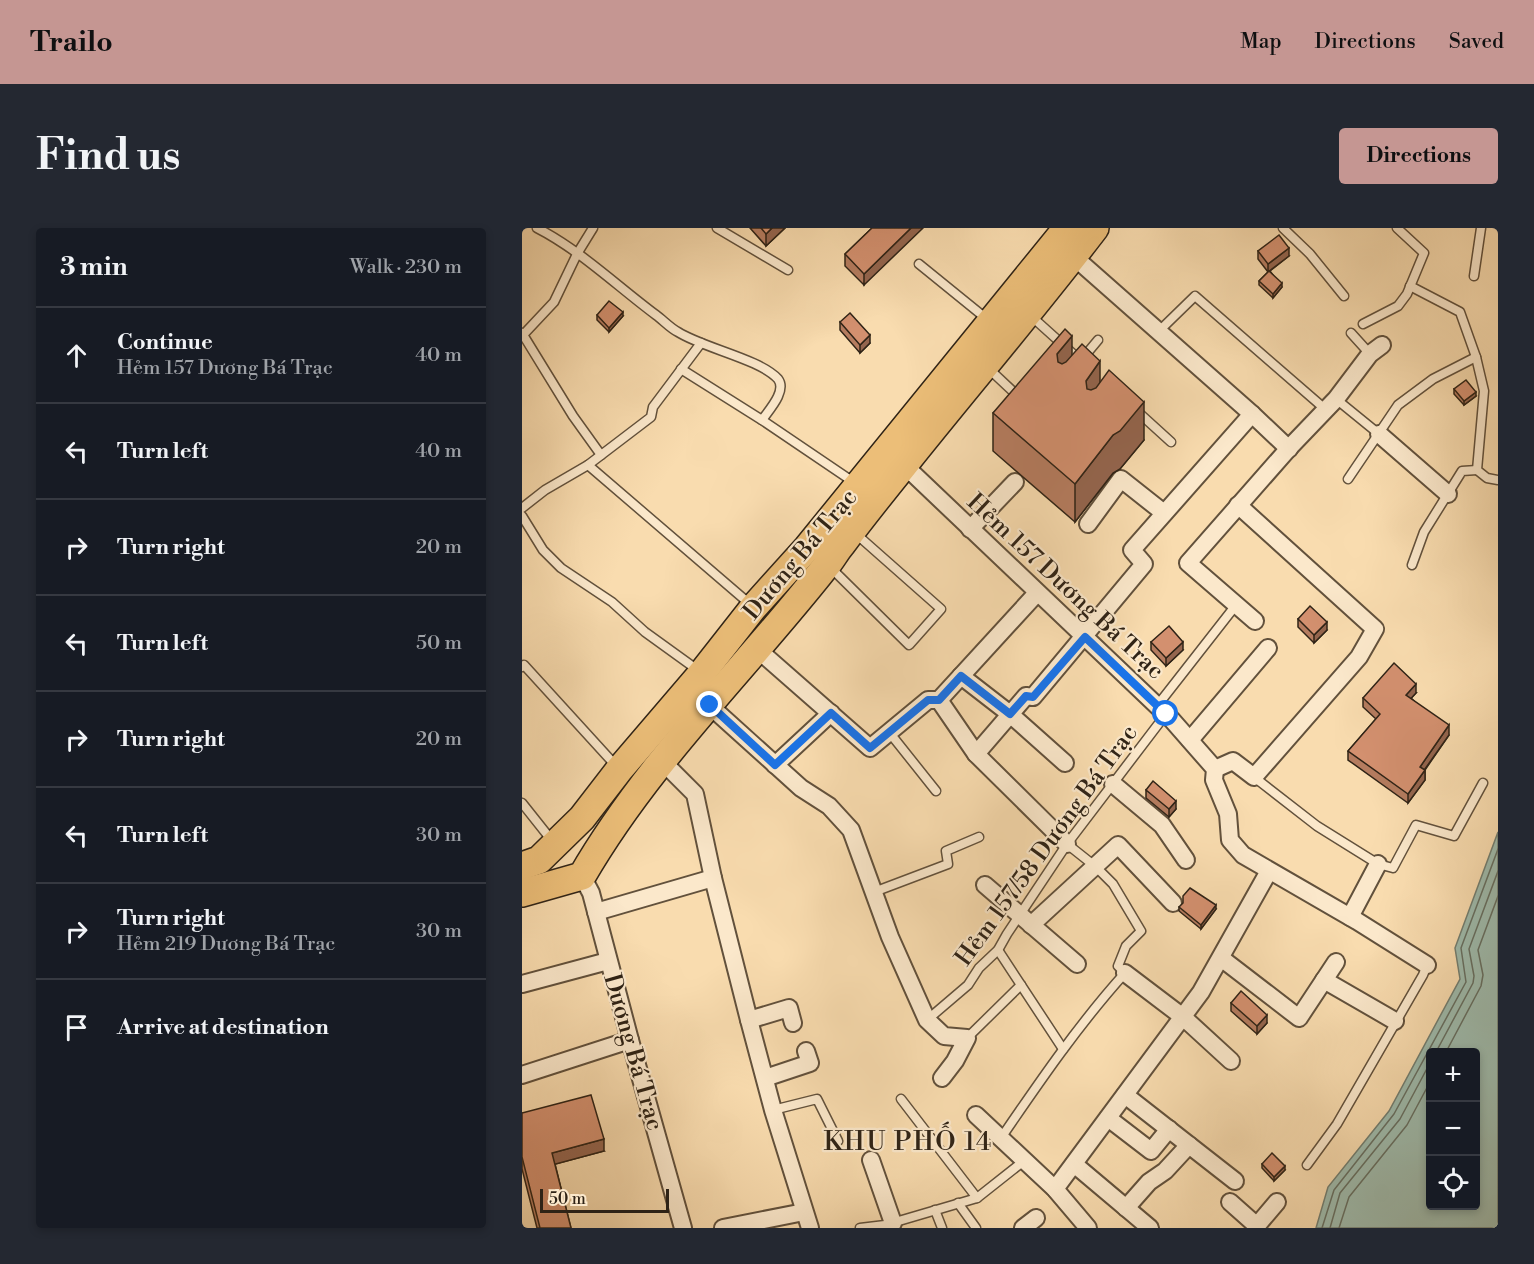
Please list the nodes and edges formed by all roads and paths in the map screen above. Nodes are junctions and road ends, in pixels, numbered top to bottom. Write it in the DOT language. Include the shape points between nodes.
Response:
graph roads {
  1 [pos="537,228"];
  2 [pos="593,228"];
  3 [pos="717,228"];
  4 [pos="1067,228"];
  5 [pos="1095,228"];
  6 [pos="1283,228"];
  7 [pos="1397,228"];
  8 [pos="1481,228"];
  9 [pos="577,254"];
  10 [pos="1073,256"];
  11 [pos="919,264"];
  12 [pos="788,270"];
  13 [pos="1474,276"];
  14 [pos="1410,286"];
  15 [pos="1344,296"];
  16 [pos="1028,313"];
  17 [pos="990,322"];
  18 [pos="1363,324"];
  19 [pos="1158,333"];
  20 [pos="1352,333"];
  21 [pos="523,334"];
  22 [pos="1098,340"];
  23 [pos="701,343"];
  24 [pos="1376,350"];
  25 [pos="1476,357"];
  26 [pos="985,366"];
  27 [pos="681,369"];
  28 [pos="1026,404"];
  29 [pos="1331,404"];
  30 [pos="1131,406"];
  31 [pos="1252,414"];
  32 [pos="762,420"];
  33 [pos="1379,434"];
  34 [pos="1171,442"];
  35 [pos="1289,449"];
  36 [pos="601,455"];
  37 [pos="588,465"];
  38 [pos="904,465"];
  39 [pos="1477,470"];
  40 [pos="1348,479"];
  41 [pos="1498,480"];
  42 [pos="1015,482"];
  43 [pos="858,485"];
  44 [pos="1448,494"];
  45 [pos="1239,505"];
  46 [pos="522,508"];
  47 [pos="1164,513"];
  48 [pos="522,516"];
  49 [pos="1088,524"];
  50 [pos="970,529"];
  51 [pos="836,542"];
  52 [pos="1412,565"];
  53 [pos="1037,592"];
  54 [pos="1236,605"];
  55 [pos="753,608"];
  56 [pos="1254,621"];
  57 [pos="1085,637"];
  58 [pos="756,648"];
  59 [pos="1268,648"];
  60 [pos="522,667"];
  61 [pos="702,672"];
  62 [pos="961,676"];
  63 [pos="939,700"];
  64 [pos="710,705"];
  65 [pos="1161,710"];
  66 [pos="831,713"];
  67 [pos="1010,714"];
  68 [pos="890,732"];
  69 [pos="1190,740"];
  70 [pos="976,754"];
  71 [pos="663,762"];
  72 [pos="1065,763"];
  73 [pos="775,765"];
  74 [pos="1215,769"];
  75 [pos="619,770"];
  76 [pos="1254,777"];
  77 [pos="1483,783"];
  78 [pos="1113,784"];
  79 [pos="936,791"];
  80 [pos="522,803"];
  81 [pos="979,837"];
  82 [pos="1067,844"];
  83 [pos="556,845"];
  84 [pos="1186,860"];
  85 [pos="1378,864"];
  86 [pos="522,866"];
  87 [pos="1096,867"];
  88 [pos="1269,872"];
  89 [pos="582,876"];
  90 [pos="713,878"];
  91 [pos="984,885"];
  92 [pos="873,892"];
  93 [pos="522,893"];
  94 [pos="1173,903"];
  95 [pos="596,912"];
  96 [pos="1350,917"];
  97 [pos="1025,921"];
  98 [pos="998,950"];
  99 [pos="1221,958"];
  100 [pos="608,962"];
  101 [pos="1336,962"];
  102 [pos="1077,964"];
  103 [pos="1427,965"];
  104 [pos="1125,973"];
  105 [pos="1324,980"];
  106 [pos="522,984"];
  107 [pos="1021,985"];
  108 [pos="1183,1017"];
  109 [pos="749,1020"];
  110 [pos="927,1020"];
  111 [pos="1395,1021"];
  112 [pos="793,1023"];
  113 [pos="967,1038"];
  114 [pos="630,1040"];
  115 [pos="1063,1049"];
  116 [pos="806,1051"];
  117 [pos="1231,1061"];
  118 [pos="522,1075"];
  119 [pos="765,1078"];
  120 [pos="942,1078"];
  121 [pos="1125,1095"];
  122 [pos="901,1099"];
  123 [pos="773,1110"];
  124 [pos="976,1115"];
  125 [pos="1108,1118"];
  126 [pos="1169,1129"];
  127 [pos="1001,1138"];
  128 [pos="838,1141"];
  129 [pos="1189,1144"];
  130 [pos="871,1160"];
  131 [pos="1025,1160"];
  132 [pos="1074,1164"];
  133 [pos="1307,1165"];
  134 [pos="1235,1180"];
  135 [pos="1055,1189"];
  136 [pos="977,1198"];
  137 [pos="1230,1202"];
  138 [pos="1277,1202"];
  139 [pos="958,1203"];
  140 [pos="1126,1208"];
  141 [pos="934,1210"];
  142 [pos="804,1212"];
  143 [pos="893,1223"];
  144 [pos="1256,1227"];
  145 [pos="683,1228"];
  146 [pos="723,1228"];
  147 [pos="810,1228"];
  148 [pos="860,1228"];
  149 [pos="942,1228"];
  150 [pos="976,1228"];
  151 [pos="1088,1228"];
  152 [pos="1150,1228"];
  1 -- 9 [label="lane"];
  2 -- 9 [label="lane"];
  3 -- 12 [label="lane"];
  4 -- 17 [label="main road, Dương Bá Trạc"];
  5 -- 10 [label="main road, Dương Bá Trạc"];
  6 -- 15 [label="lane"];
  7 -- 14 [label="lane" via="1424,253"];
  8 -- 13 [label="lane"];
  9 -- 21 [label="lane" via="554,302"];
  9 -- 23 [label="lane" via="677,332"];
  10 -- 16 [label="main road, Dương Bá Trạc"];
  10 -- 19 [label="street"];
  11 -- 17 [label="lane"];
  14 -- 18 [label="lane" via="1398,306"];
  14 -- 25 [label="lane" via="1460,312"];
  16 -- 22 [label="lane" via="1083,367"];
  16 -- 26 [label="main road, Dương Bá Trạc"];
  17 -- 43 [label="main road, Dương Bá Trạc"];
  19 -- 29 [label="lane" via="1195,296"];
  19 -- 31 [label="street"];
  20 -- 24 [label="lane"];
  21 -- 36 [label="lane"];
  23 -- 27 [label="lane"];
  23 -- 32 [label="lane" via="754,363 778,380 778,395"];
  24 -- 29 [label="street"];
  25 -- 33 [label="lane" via="1433,379 1398,405"];
  25 -- 39 [label="lane" via="1484,391"];
  26 -- 28 [label="lane"];
  26 -- 38 [label="main road, Dương Bá Trạc"];
  27 -- 32 [label="lane"];
  27 -- 36 [label="lane" via="653,407 651,417"];
  29 -- 33 [label="lane"];
  29 -- 35 [label="street"];
  30 -- 34 [label="lane"];
  31 -- 35 [label="street"];
  31 -- 47 [label="street"];
  32 -- 43 [label="lane"];
  33 -- 40 [label="lane"];
  33 -- 44 [label="street"];
  35 -- 45 [label="street"];
  36 -- 37 [label="lane"];
  37 -- 46 [label="lane"];
  37 -- 55 [label="lane"];
  38 -- 50 [label="street, Hẻm 157 Dương Bá Trạc"];
  38 -- 51 [label="main road, Dương Bá Trạc"];
  39 -- 41 [label="lane"];
  39 -- 44 [label="lane" via="1462,471"];
  42 -- 50 [label="street"];
  43 -- 51 [label="main road, Dương Bá Trạc"];
  44 -- 52 [label="lane" via="1424,532"];
  45 -- 54 [label="street" via="1188,563"];
  45 -- 76 [label="street" via="1375,629 1359,657"];
  47 -- 49 [label="street" via="1121,479"];
  47 -- 57 [label="street" via="1132,550 1144,564"];
  48 -- 61 [label="lane" via="543,550 561,568"];
  50 -- 53 [label="street, Hẻm 157 Dương Bá Trạc"];
  51 -- 51 [label="lane" via="941,609 909,645"];
  51 -- 55 [label="main road, Dương Bá Trạc"];
  51 -- 58 [label="main road, Dương Bá Trạc"];
  53 -- 57 [label="street, Hẻm 157 Dương Bá Trạc"];
  53 -- 62 [label="street"];
  54 -- 56 [label="street"];
  54 -- 65 [label="lane, Hẻm 157/58 Dương Bá Trạc"];
  55 -- 61 [label="main road, Dương Bá Trạc"];
  57 -- 65 [label="street, Hẻm 157 Dương Bá Trạc"];
  57 -- 67 [label="street" via="1033,697 1026,696"];
  58 -- 64 [label="main road, Dương Bá Trạc"];
  58 -- 66 [label="street"];
  59 -- 69 [label="street"];
  60 -- 75 [label="lane"];
  61 -- 75 [label="main road, Dương Bá Trạc"];
  62 -- 63 [label="street"];
  62 -- 67 [label="street"];
  63 -- 68 [label="street" via="928,700"];
  63 -- 70 [label="street"];
  64 -- 71 [label="main road, Dương Bá Trạc"];
  64 -- 73 [label="street"];
  65 -- 69 [label="street, Hẻm 157 Dương Bá Trạc"];
  65 -- 78 [label="lane, Hẻm 157/58 Dương Bá Trạc"];
  66 -- 68 [label="street" via="870,748"];
  66 -- 73 [label="street"];
  67 -- 70 [label="street"];
  67 -- 72 [label="street"];
  68 -- 79 [label="lane"];
  69 -- 74 [label="street, Hẻm 157 Dương Bá Trạc"];
  70 -- 82 [label="street"];
  71 -- 89 [label="main road, Dương Bá Trạc" via="604,838"];
  71 -- 90 [label="street" via="695,794"];
  73 -- 92 [label="street" via="829,806 851,830"];
  74 -- 76 [label="street" via="1233,761"];
  74 -- 88 [label="street, Hẻm 157 Dương Bá Trạc" via="1214,780 1228,814 1230,840 1243,855"];
  75 -- 83 [label="main road, Dương Bá Trạc"];
  76 -- 85 [label="lane" via="1317,826"];
  77 -- 85 [label="lane" via="1454,836 1416,825 1393,868"];
  78 -- 82 [label="lane, Hẻm 157/58 Dương Bá Trạc"];
  78 -- 84 [label="street" via="1162,825"];
  80 -- 83 [label="lane"];
  81 -- 92 [label="lane" via="946,850 948,864"];
  82 -- 87 [label="lane"];
  82 -- 97 [label="lane, Hẻm 157/58 Dương Bá Trạc"];
  83 -- 86 [label="main road, Dương Bá Trạc" via="539,860"];
  83 -- 89 [label="main road"];
  85 -- 96 [label="street"];
  87 -- 94 [label="street" via="1118,845"];
  87 -- 97 [label="street"];
  87 -- 104 [label="lane" via="1113,884 1141,932 1126,946 1118,966"];
  88 -- 96 [label="street, Hẻm 157 Dương Bá Trạc"];
  88 -- 99 [label="street"];
  89 -- 93 [label="main road"];
  89 -- 95 [label="street, Dương Bá Trạc"];
  90 -- 95 [label="street"];
  90 -- 109 [label="street"];
  91 -- 97 [label="street"];
  92 -- 110 [label="street"];
  95 -- 100 [label="street, Dương Bá Trạc"];
  96 -- 103 [label="street, Hẻm 157 Dương Bá Trạc"];
  97 -- 98 [label="lane, Hẻm 157/58 Dương Bá Trạc"];
  97 -- 102 [label="street"];
  98 -- 107 [label="lane"];
  98 -- 110 [label="lane, Hẻm 157/58 Dương Bá Trạc" via="978,968 968,985"];
  99 -- 105 [label="street" via="1299,1018"];
  99 -- 108 [label="street"];
  100 -- 106 [label="street"];
  100 -- 114 [label="street, Dương Bá Trạc"];
  101 -- 105 [label="street"];
  103 -- 111 [label="lane, Hẻm 157 Dương Bá Trạc"];
  104 -- 108 [label="street"];
  104 -- 115 [label="lane"];
  105 -- 111 [label="street"];
  107 -- 113 [label="lane"];
  107 -- 115 [label="lane"];
  108 -- 117 [label="street"];
  108 -- 121 [label="street"];
  109 -- 112 [label="street" via="789,1008"];
  109 -- 119 [label="street"];
  110 -- 113 [label="street" via="944,1036"];
  111 -- 133 [label="lane, Hẻm 157 Dương Bá Trạc" via="1336,1124"];
  113 -- 120 [label="street"];
  114 -- 118 [label="street"];
  114 -- 145 [label="street, Dương Bá Trạc"];
  115 -- 127 [label="lane"];
  116 -- 119 [label="street" via="810,1063"];
  119 -- 123 [label="street"];
  121 -- 125 [label="street"];
  121 -- 126 [label="street"];
  122 -- 136 [label="lane"];
  123 -- 128 [label="lane" via="817,1099"];
  123 -- 142 [label="street"];
  124 -- 127 [label="street"];
  125 -- 126 [label="street" via="1151,1151"];
  125 -- 132 [label="street"];
  126 -- 129 [label="street"];
  127 -- 131 [label="street"];
  129 -- 134 [label="street"];
  129 -- 140 [label="street"];
  130 -- 143 [label="street"];
  131 -- 135 [label="street"];
  131 -- 136 [label="lane"];
  132 -- 135 [label="street"];
  132 -- 140 [label="street"];
  135 -- 151 [label="street"];
  136 -- 139 [label="lane"];
  137 -- 144 [label="street"];
  138 -- 144 [label="street"];
  139 -- 141 [label="lane"];
  139 -- 150 [label="lane"];
  140 -- 152 [label="street"];
  141 -- 143 [label="lane"];
  141 -- 149 [label="lane"];
  142 -- 146 [label="street"];
  142 -- 147 [label="street"];
  143 -- 148 [label="lane"];
}
